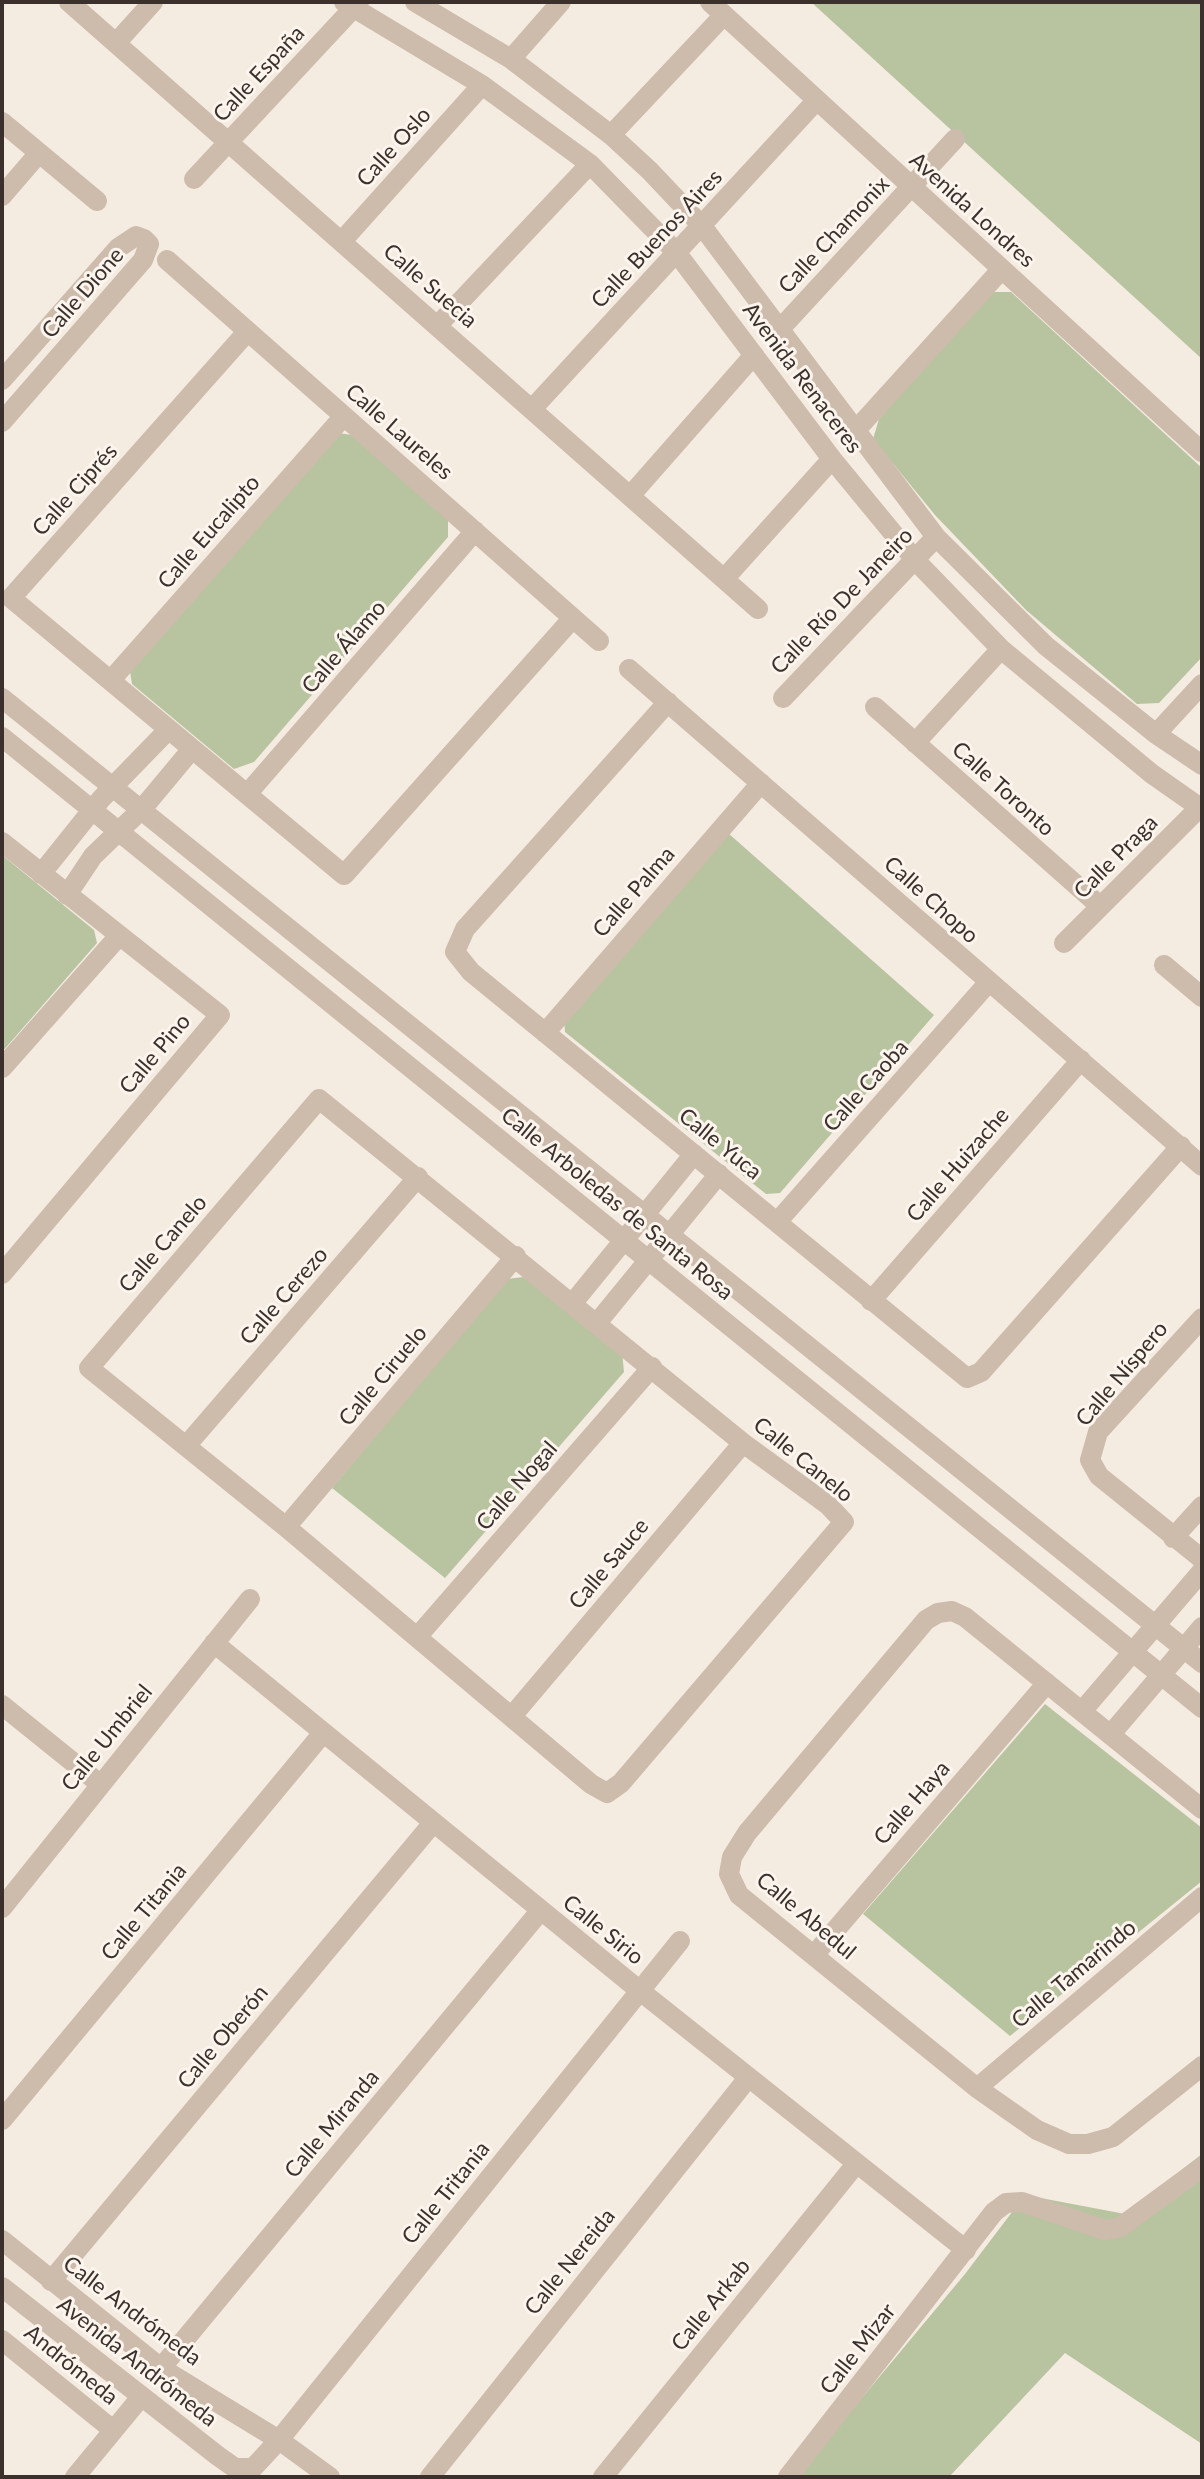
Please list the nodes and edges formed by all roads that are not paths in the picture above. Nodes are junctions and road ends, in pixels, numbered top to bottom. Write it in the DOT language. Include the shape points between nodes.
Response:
graph roads {
  1 [pos="69,2"];
  2 [pos="153,2"];
  3 [pos="415,2"];
  4 [pos="561,2"];
  5 [pos="352,4"];
  6 [pos="717,8"];
  7 [pos="116,43"];
  8 [pos="511,59"];
  9 [pos="482,85"];
  10 [pos="816,101"];
  11 [pos="2,122"];
  12 [pos="611,135"];
  13 [pos="955,139"];
  14 [pos="228,142"];
  15 [pos="39,153"];
  16 [pos="590,164"];
  17 [pos="194,179"];
  18 [pos="911,187"];
  19 [pos="2,196"];
  20 [pos="97,201"];
  21 [pos="702,226"];
  22 [pos="342,241"];
  23 [pos="676,252"];
  24 [pos="167,260"];
  25 [pos="1001,270"];
  26 [pos="438,325"];
  27 [pos="780,329"];
  28 [pos="247,332"];
  29 [pos="754,355"];
  30 [pos="2,380"];
  31 [pos="532,409"];
  32 [pos="344,416"];
  33 [pos="2,422"];
  34 [pos="856,430"];
  35 [pos="1199,444"];
  36 [pos="832,459"];
  37 [pos="630,496"];
  38 [pos="475,531"];
  39 [pos="936,537"];
  40 [pos="916,561"];
  41 [pos="724,579"];
  42 [pos="758,609"];
  43 [pos="572,619"];
  44 [pos="599,641"];
  45 [pos="1001,649"];
  46 [pos="629,669"];
  47 [pos="111,680"];
  48 [pos="1202,684"];
  49 [pos="2,698"];
  50 [pos="783,698"];
  51 [pos="668,702"];
  52 [pos="875,707"];
  53 [pos="168,730"];
  54 [pos="1156,734"];
  55 [pos="2,737"];
  56 [pos="915,743"];
  57 [pos="192,749"];
  58 [pos="1202,765"];
  59 [pos="761,783"];
  60 [pos="248,793"];
  61 [pos="102,798"];
  62 [pos="1201,807"];
  63 [pos="130,821"];
  64 [pos="2,842"];
  65 [pos="41,874"];
  66 [pos="67,895"];
  67 [pos="1100,906"];
  68 [pos="118,937"];
  69 [pos="1064,943"];
  70 [pos="1164,965"];
  71 [pos="988,983"];
  72 [pos="1200,992"];
  73 [pos="545,1033"];
  74 [pos="1081,1060"];
  75 [pos="2,1068"];
  76 [pos="1181,1146"];
  77 [pos="694,1154"];
  78 [pos="1202,1166"];
  79 [pos="719,1174"];
  80 [pos="418,1177"];
  81 [pos="643,1214"];
  82 [pos="778,1221"];
  83 [pos="669,1235"];
  84 [pos="621,1239"];
  85 [pos="516,1256"];
  86 [pos="648,1260"];
  87 [pos="2,1274"];
  88 [pos="871,1301"];
  89 [pos="572,1304"];
  90 [pos="1202,1318"];
  91 [pos="597,1323"];
  92 [pos="652,1367"];
  93 [pos="743,1443"];
  94 [pos="186,1446"];
  95 [pos="1202,1506"];
  96 [pos="286,1527"];
  97 [pos="1173,1538"];
  98 [pos="1202,1559"];
  99 [pos="1202,1571"];
  100 [pos="250,1599"];
  101 [pos="1156,1626"];
  102 [pos="1202,1627"];
  103 [pos="418,1636"];
  104 [pos="214,1643"];
  105 [pos="1183,1649"];
  106 [pos="1132,1653"];
  107 [pos="1202,1663"];
  108 [pos="1161,1675"];
  109 [pos="1047,1683"];
  110 [pos="2,1705"];
  111 [pos="1202,1708"];
  112 [pos="1083,1710"];
  113 [pos="512,1716"];
  114 [pos="323,1733"];
  115 [pos="1111,1734"];
  116 [pos="100,1784"];
  117 [pos="1202,1809"];
  118 [pos="433,1823"];
  119 [pos="1202,1897"];
  120 [pos="2,1908"];
  121 [pos="541,1910"];
  122 [pos="680,1941"];
  123 [pos="814,1955"];
  124 [pos="639,1990"];
  125 [pos="1202,2066"];
  126 [pos="748,2078"];
  127 [pos="977,2088"];
  128 [pos="2,2120"];
  129 [pos="856,2164"];
  130 [pos="1202,2167"];
  131 [pos="2,2240"];
  132 [pos="966,2250"];
  133 [pos="51,2281"];
  134 [pos="2,2287"];
  135 [pos="2,2340"];
  136 [pos="161,2368"];
  137 [pos="141,2397"];
  138 [pos="113,2430"];
  139 [pos="279,2440"];
  140 [pos="244,2470"];
  141 [pos="75,2477"];
  142 [pos="330,2477"];
  143 [pos="430,2477"];
  144 [pos="603,2477"];
  145 [pos="788,2477"];
  1 -- 7 [label="street, Calle Suecia"];
  2 -- 7 [label="street"];
  3 -- 8 [label="street, Avenida Renaceres"];
  4 -- 8 [label="street"];
  5 -- 9 [label="street, Avenida Renaceres"];
  5 -- 14 [label="street, Calle España"];
  6 -- 10 [label="street, Avenida Londres"];
  6 -- 12 [label="street"];
  7 -- 14 [label="street, Calle Suecia"];
  8 -- 12 [label="street, Avenida Renaceres"];
  9 -- 16 [label="street, Avenida Renaceres"];
  9 -- 22 [label="street, Calle Oslo"];
  10 -- 18 [label="street, Avenida Londres"];
  10 -- 21 [label="street, Calle Buenos Aires"];
  11 -- 15 [label="street"];
  12 -- 21 [label="street, Avenida Renaceres"];
  13 -- 18 [label="street, Calle Chamonix"];
  14 -- 17 [label="street, Calle España"];
  14 -- 22 [label="street, Calle Suecia"];
  15 -- 19 [label="street"];
  15 -- 20 [label="street"];
  16 -- 23 [label="street, Avenida Renaceres"];
  16 -- 26 [label="street"];
  18 -- 25 [label="street, Avenida Londres"];
  18 -- 27 [label="street, Calle Chamonix"];
  21 -- 23 [label="street, Calle Buenos Aires"];
  21 -- 27 [label="street, Avenida Renaceres"];
  22 -- 26 [label="street, Calle Suecia"];
  23 -- 29 [label="street, Avenida Renaceres"];
  23 -- 31 [label="street, Calle Buenos Aires"];
  24 -- 28 [label="street, Calle Laureles"];
  25 -- 34 [label="street"];
  25 -- 35 [label="street, Avenida Londres"];
  26 -- 31 [label="street, Calle Suecia"];
  27 -- 34 [label="street, Avenida Renaceres"];
  28 -- 32 [label="street, Calle Laureles"];
  28 -- 47 [label="street, Calle Ciprés" via="11,598"];
  29 -- 36 [label="street, Avenida Renaceres"];
  29 -- 37 [label="street"];
  30 -- 33 [label="street, Calle Dione" via="118,248 136,236 149,244 143,260"];
  31 -- 37 [label="street, Calle Suecia"];
  32 -- 38 [label="street, Calle Laureles"];
  32 -- 47 [label="street, Calle Eucalipto"];
  34 -- 39 [label="street, Avenida Renaceres"];
  36 -- 40 [label="street, Avenida Renaceres"];
  36 -- 41 [label="street"];
  37 -- 41 [label="street, Calle Suecia"];
  38 -- 43 [label="street, Calle Laureles"];
  38 -- 60 [label="street, Calle Álamo"];
  39 -- 40 [label="street, Calle Río De Janeiro"];
  39 -- 54 [label="street, Avenida Renaceres" via="1046,646"];
  40 -- 45 [label="street, Avenida Renaceres"];
  40 -- 50 [label="street, Calle Río De Janeiro"];
  41 -- 42 [label="street, Calle Suecia"];
  43 -- 44 [label="street, Calle Laureles"];
  43 -- 60 [label="street, Calle Ciprés" via="344,875"];
  45 -- 56 [label="street"];
  45 -- 62 [label="street, Avenida Renaceres" via="1129,756"];
  46 -- 51 [label="street, Calle Chopo"];
  47 -- 53 [label="street, Calle Ciprés"];
  48 -- 54 [label="street"];
  49 -- 61 [label="street, Calle Arboledas de Santa Rosa"];
  51 -- 59 [label="street, Calle Chopo"];
  51 -- 73 [label="street, Calle Yuca" via="457,941 461,963"];
  52 -- 56 [label="street, Calle Toronto"];
  53 -- 57 [label="street, Calle Ciprés"];
  53 -- 61 [label="street"];
  54 -- 58 [label="street, Avenida Renaceres"];
  55 -- 61 [label="street, Calle Arboledas de Santa Rosa"];
  56 -- 67 [label="street, Calle Toronto"];
  57 -- 60 [label="street, Calle Ciprés"];
  57 -- 63 [label="street"];
  59 -- 71 [label="street, Calle Chopo"];
  59 -- 73 [label="street, Calle Palma"];
  61 -- 63 [label="street, Calle Arboledas de Santa Rosa"];
  61 -- 63 [label="street, Calle Arboledas de Santa Rosa"];
  61 -- 65 [label="street"];
  62 -- 67 [label="street, Calle Praga"];
  63 -- 66 [label="street" via="83,868"];
  63 -- 81 [label="street, Calle Arboledas de Santa Rosa"];
  63 -- 84 [label="street, Calle Arboledas de Santa Rosa"];
  64 -- 65 [label="street, Calle Pino"];
  65 -- 66 [label="street, Calle Pino"];
  66 -- 68 [label="street, Calle Pino"];
  67 -- 69 [label="street, Calle Praga"];
  68 -- 75 [label="street"];
  68 -- 87 [label="street, Calle Pino" via="220,1015"];
  70 -- 72 [label="street"];
  71 -- 74 [label="street, Calle Chopo"];
  71 -- 82 [label="street, Calle Caoba"];
  73 -- 77 [label="street, Calle Yuca"];
  74 -- 76 [label="street, Calle Chopo"];
  74 -- 88 [label="street, Calle Huizache"];
  76 -- 78 [label="street, Calle Chopo"];
  76 -- 88 [label="street, Calle Yuca" via="974,1377 956,1371"];
  77 -- 79 [label="street, Calle Yuca"];
  77 -- 81 [label="street"];
  79 -- 82 [label="street, Calle Yuca"];
  79 -- 83 [label="street"];
  80 -- 85 [label="street, Calle Canelo"];
  80 -- 94 [label="street, Calle Cerezo"];
  80 -- 94 [label="street, Calle Canelo" via="319,1099 89,1368"];
  81 -- 83 [label="street, Calle Arboledas de Santa Rosa"];
  81 -- 84 [label="street"];
  82 -- 88 [label="street, Calle Yuca"];
  83 -- 86 [label="street"];
  83 -- 101 [label="street, Calle Arboledas de Santa Rosa"];
  84 -- 86 [label="street, Calle Arboledas de Santa Rosa"];
  84 -- 89 [label="street"];
  85 -- 89 [label="street, Calle Canelo"];
  85 -- 96 [label="street, Calle Ciruelo"];
  86 -- 91 [label="street"];
  86 -- 106 [label="street, Calle Arboledas de Santa Rosa"];
  89 -- 91 [label="street, Calle Canelo"];
  90 -- 97 [label="street, Calle Níspero" via="1098,1432 1090,1460 1099,1476"];
  91 -- 92 [label="street, Calle Canelo"];
  92 -- 93 [label="street, Calle Canelo"];
  92 -- 103 [label="street, Calle Nogal"];
  93 -- 113 [label="street, Calle Sauce"];
  93 -- 113 [label="street, Calle Canelo" via="835,1511 844,1522 840,1530 607,1793"];
  94 -- 96 [label="street, Calle Canelo"];
  95 -- 97 [label="street"];
  96 -- 103 [label="street, Calle Canelo"];
  97 -- 98 [label="street, Calle Níspero"];
  99 -- 101 [label="street"];
  100 -- 104 [label="street, Calle Umbriel"];
  101 -- 105 [label="street, Calle Arboledas de Santa Rosa"];
  101 -- 106 [label="street"];
  102 -- 105 [label="street"];
  103 -- 113 [label="street, Calle Canelo"];
  104 -- 114 [label="street, Calle Sirio"];
  104 -- 116 [label="street, Calle Umbriel"];
  105 -- 107 [label="street, Calle Arboledas de Santa Rosa"];
  105 -- 108 [label="street"];
  106 -- 108 [label="street, Calle Arboledas de Santa Rosa"];
  106 -- 112 [label="street"];
  108 -- 111 [label="street, Calle Arboledas de Santa Rosa"];
  108 -- 115 [label="street"];
  109 -- 112 [label="street, Calle Abedul"];
  109 -- 123 [label="street, Calle Haya"];
  109 -- 123 [label="street, Calle Abedul" via="965,1617 952,1611 926,1620 732,1857 729,1874 739,1895"];
  110 -- 116 [label="street"];
  112 -- 115 [label="street, Calle Abedul"];
  114 -- 118 [label="street, Calle Sirio"];
  114 -- 128 [label="street, Calle Titania"];
  115 -- 117 [label="street, Calle Abedul"];
  116 -- 120 [label="street, Calle Umbriel"];
  118 -- 121 [label="street, Calle Sirio"];
  118 -- 133 [label="street, Calle Oberón"];
  119 -- 127 [label="street, Calle Tamarindo"];
  121 -- 124 [label="street, Calle Sirio"];
  121 -- 136 [label="street, Calle Miranda"];
  122 -- 124 [label="street, Calle Tritania"];
  123 -- 127 [label="street, Calle Abedul"];
  124 -- 126 [label="street, Calle Sirio"];
  124 -- 139 [label="street, Calle Tritania"];
  125 -- 127 [label="street, Calle Abedul" via="1113,2137 1088,2144 1069,2144 1037,2130"];
  126 -- 129 [label="street, Calle Sirio"];
  126 -- 143 [label="street, Calle Nereida"];
  129 -- 132 [label="street, Calle Sirio"];
  129 -- 144 [label="street, Calle Arkab"];
  130 -- 132 [label="street, Calle Mizar" via="1119,2228 1105,2230 1022,2202 1006,2203"];
  131 -- 133 [label="street, Calle Andrómeda"];
  132 -- 145 [label="street, Calle Mizar"];
  133 -- 136 [label="street, Calle Andrómeda"];
  134 -- 137 [label="street, Avenida Andrómeda"];
  135 -- 138 [label="street, Andrómeda"];
  136 -- 139 [label="street, Calle Andrómeda"];
  137 -- 138 [label="street, Andrómeda"];
  137 -- 140 [label="street, Avenida Andrómeda"];
  138 -- 141 [label="street"];
  139 -- 140 [label="street, Calle Tritania" via="259,2463"];
  139 -- 142 [label="street, Calle Andrómeda"];
}
